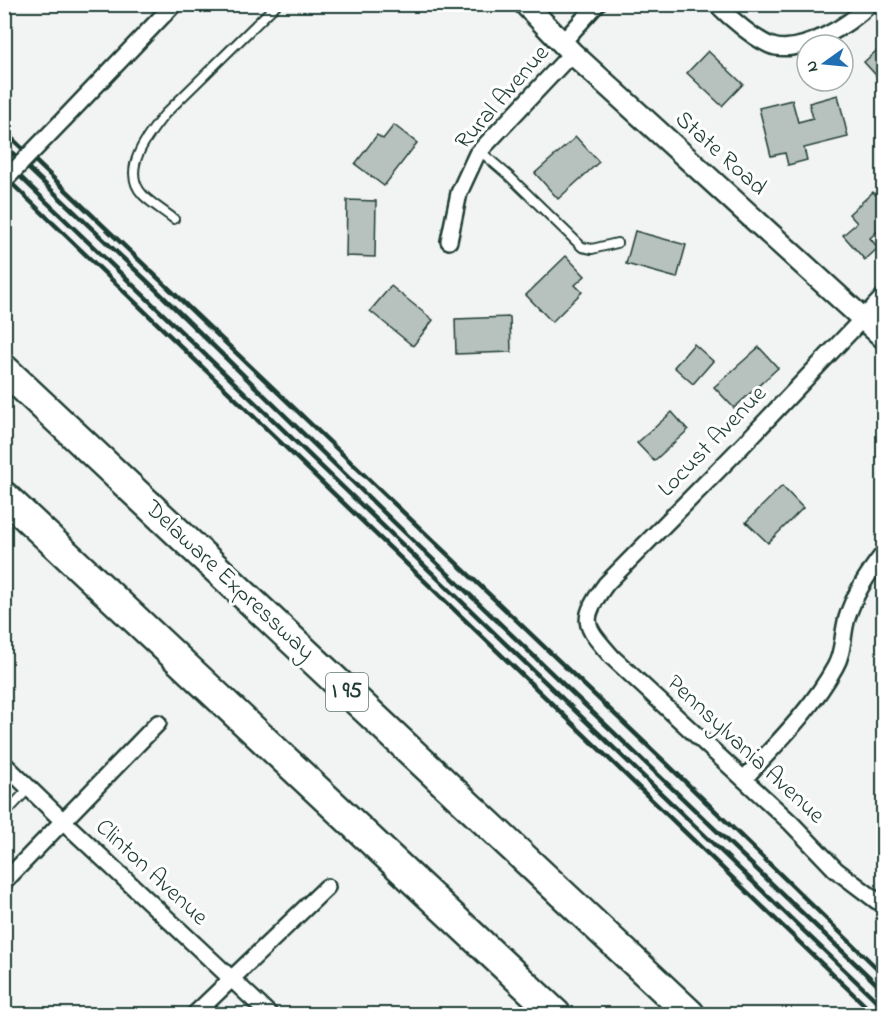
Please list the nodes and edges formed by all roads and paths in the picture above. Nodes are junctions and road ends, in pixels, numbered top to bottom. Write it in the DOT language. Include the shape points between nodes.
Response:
graph roads {
  1 [pos="174,4"];
  2 [pos="277,4"];
  3 [pos="525,4"];
  4 [pos="597,4"];
  5 [pos="716,4"];
  6 [pos="870,4"];
  7 [pos="567,48"];
  8 [pos="480,151"];
  9 [pos="4,182"];
  10 [pos="174,219"];
  11 [pos="449,241"];
  12 [pos="617,243"];
  13 [pos="884,296"];
  14 [pos="862,318"];
  15 [pos="884,338"];
  16 [pos="4,369"];
  17 [pos="4,496"];
  18 [pos="884,553"];
  19 [pos="588,626"];
  20 [pos="158,723"];
  21 [pos="4,764"];
  22 [pos="744,778"];
  23 [pos="29,788"];
  24 [pos="4,814"];
  25 [pos="63,821"];
  26 [pos="4,882"];
  27 [pos="327,886"];
  28 [pos="880,901"];
  29 [pos="231,978"];
  30 [pos="195,1014"];
  31 [pos="269,1014"];
  32 [pos="556,1014"];
  33 [pos="690,1014"];
  1 -- 9 [label="street, bridge"];
  2 -- 10 [label="lane" via="165,114 140,150 134,174 138,188"];
  3 -- 7 [label="main road, State Road"];
  4 -- 7 [label="street, Rural Avenue"];
  5 -- 6 [label="street" via="732,20 776,47 824,37"];
  7 -- 8 [label="street, Rural Avenue"];
  7 -- 14 [label="main road, State Road"];
  8 -- 11 [label="street, Rural Avenue" via="459,193"];
  8 -- 12 [label="lane" via="582,247 592,249"];
  13 -- 14 [label="street, Locust Avenue"];
  14 -- 15 [label="main road, State Road"];
  14 -- 19 [label="street, Locust Avenue" via="606,584 588,611"];
  16 -- 33 [label="highway, Delaware Expressway / I 95"];
  17 -- 32 [label="highway"];
  18 -- 22 [label="street" via="848,615 836,666 797,720"];
  19 -- 22 [label="street, Pennsylvania Avenue" via="612,657"];
  20 -- 25 [label="street"];
  21 -- 23 [label="street, Clinton Avenue"];
  22 -- 28 [label="street, Pennsylvania Avenue" via="836,870"];
  23 -- 24 [label="lane"];
  23 -- 25 [label="street, Clinton Avenue"];
  25 -- 26 [label="street"];
  25 -- 29 [label="street, Clinton Avenue"];
  27 -- 29 [label="street"];
  29 -- 30 [label="street"];
  29 -- 31 [label="street, Clinton Avenue"];
}
